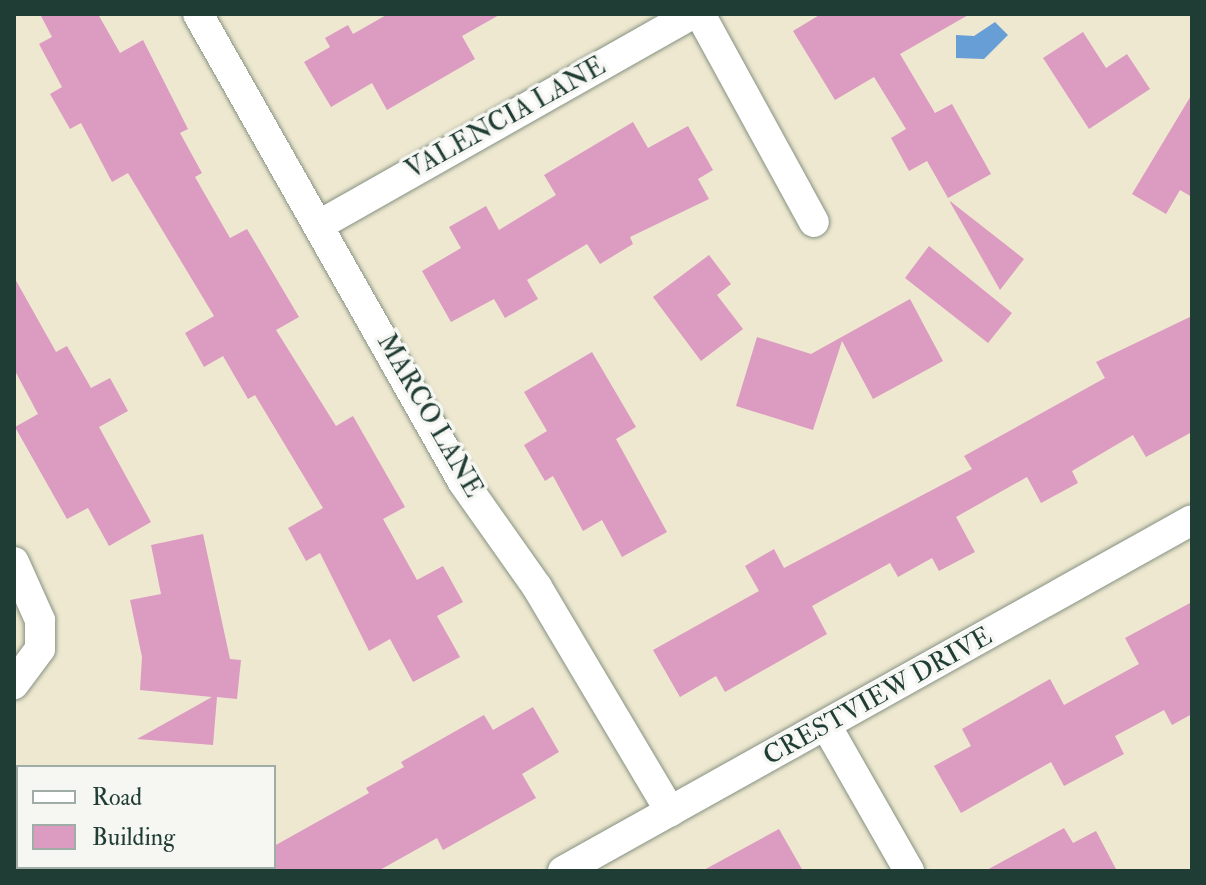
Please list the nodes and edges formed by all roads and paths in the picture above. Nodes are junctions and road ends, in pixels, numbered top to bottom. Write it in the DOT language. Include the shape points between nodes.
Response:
graph roads {
  1 [pos="198,14"];
  2 [pos="692,14"];
  3 [pos="700,14"];
  4 [pos="814,222"];
  5 [pos="321,224"];
  6 [pos="1192,520"];
  7 [pos="14,562"];
  8 [pos="14,684"];
  9 [pos="827,727"];
  10 [pos="670,811"];
  11 [pos="563,871"];
  12 [pos="909,871"];
  1 -- 5 [label="street, MARCO LANE"];
  2 -- 5 [label="street, VALENCIA LANE"];
  3 -- 4 [label="street"];
  5 -- 10 [label="street, MARCO LANE" via="463,482 537,587"];
  6 -- 9 [label="street, CRESTVIEW DRIVE"];
  7 -- 8 [label="street" via="40,620 40,649"];
  9 -- 10 [label="street, CRESTVIEW DRIVE"];
  9 -- 12 [label="street"];
  10 -- 11 [label="street, CRESTVIEW DRIVE"];
}
